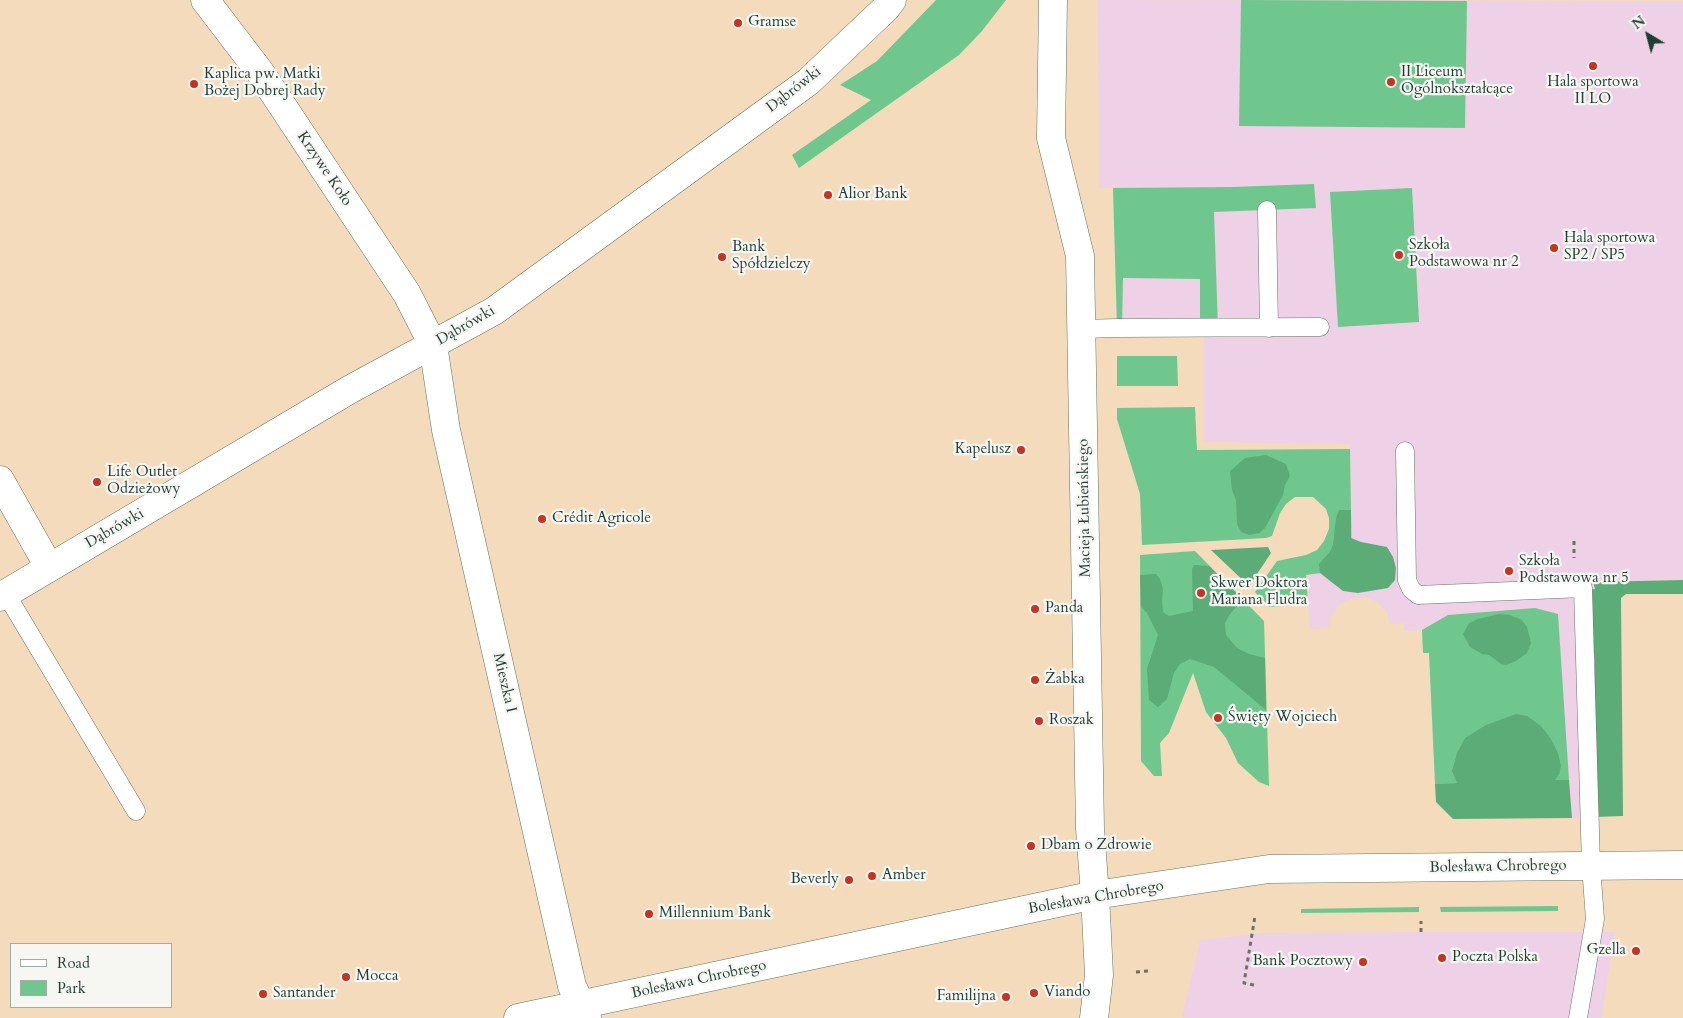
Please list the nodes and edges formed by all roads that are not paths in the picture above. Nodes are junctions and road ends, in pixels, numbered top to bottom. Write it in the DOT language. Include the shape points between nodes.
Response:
graph roads {
  1 [pos="205,0"];
  2 [pos="892,0"];
  3 [pos="1053,0"];
  4 [pos="1267,210"];
  5 [pos="1320,327"];
  6 [pos="1269,328"];
  7 [pos="1081,329"];
  8 [pos="433,345"];
  9 [pos="1405,451"];
  10 [pos="0,480"];
  11 [pos="49,567"];
  12 [pos="3,596"];
  13 [pos="136,811"];
  14 [pos="1683,865"];
  15 [pos="1591,866"];
  16 [pos="1096,895"];
  17 [pos="584,1012"];
  18 [pos="518,1018"];
  19 [pos="1094,1018"];
  20 [pos="1578,1018"];
  1 -- 8 [label="street, Krzywe Koło" via="260,72 396,277"];
  2 -- 8 [label="street, Dąbrówki" via="808,82 494,311"];
  3 -- 7 [label="street, Macieja Łubieńskiego" via="1051,138 1080,256"];
  4 -- 6 [label="lane"];
  5 -- 6 [label="lane"];
  6 -- 7 [label="lane"];
  7 -- 16 [label="street, Macieja Łubieńskiego" via="1090,829"];
  8 -- 11 [label="street, Dąbrówki" via="349,390"];
  8 -- 17 [label="street, Mieszka I" via="452,457 572,986"];
  9 -- 15 [label="lane" via="1408,580 1418,596 1583,588"];
  10 -- 11 [label="street"];
  11 -- 12 [label="street, Dąbrówki"];
  12 -- 13 [label="lane"];
  14 -- 15 [label="street, Bolesława Chrobrego"];
  15 -- 16 [label="street, Bolesława Chrobrego" via="1268,869"];
  15 -- 20 [label="lane" via="1595,919"];
  16 -- 17 [label="street, Bolesława Chrobrego"];
  16 -- 19 [label="street, Macieja Łubieńskiego" via="1099,975"];
  17 -- 18 [label="street, Bolesława Chrobrego"];
}
